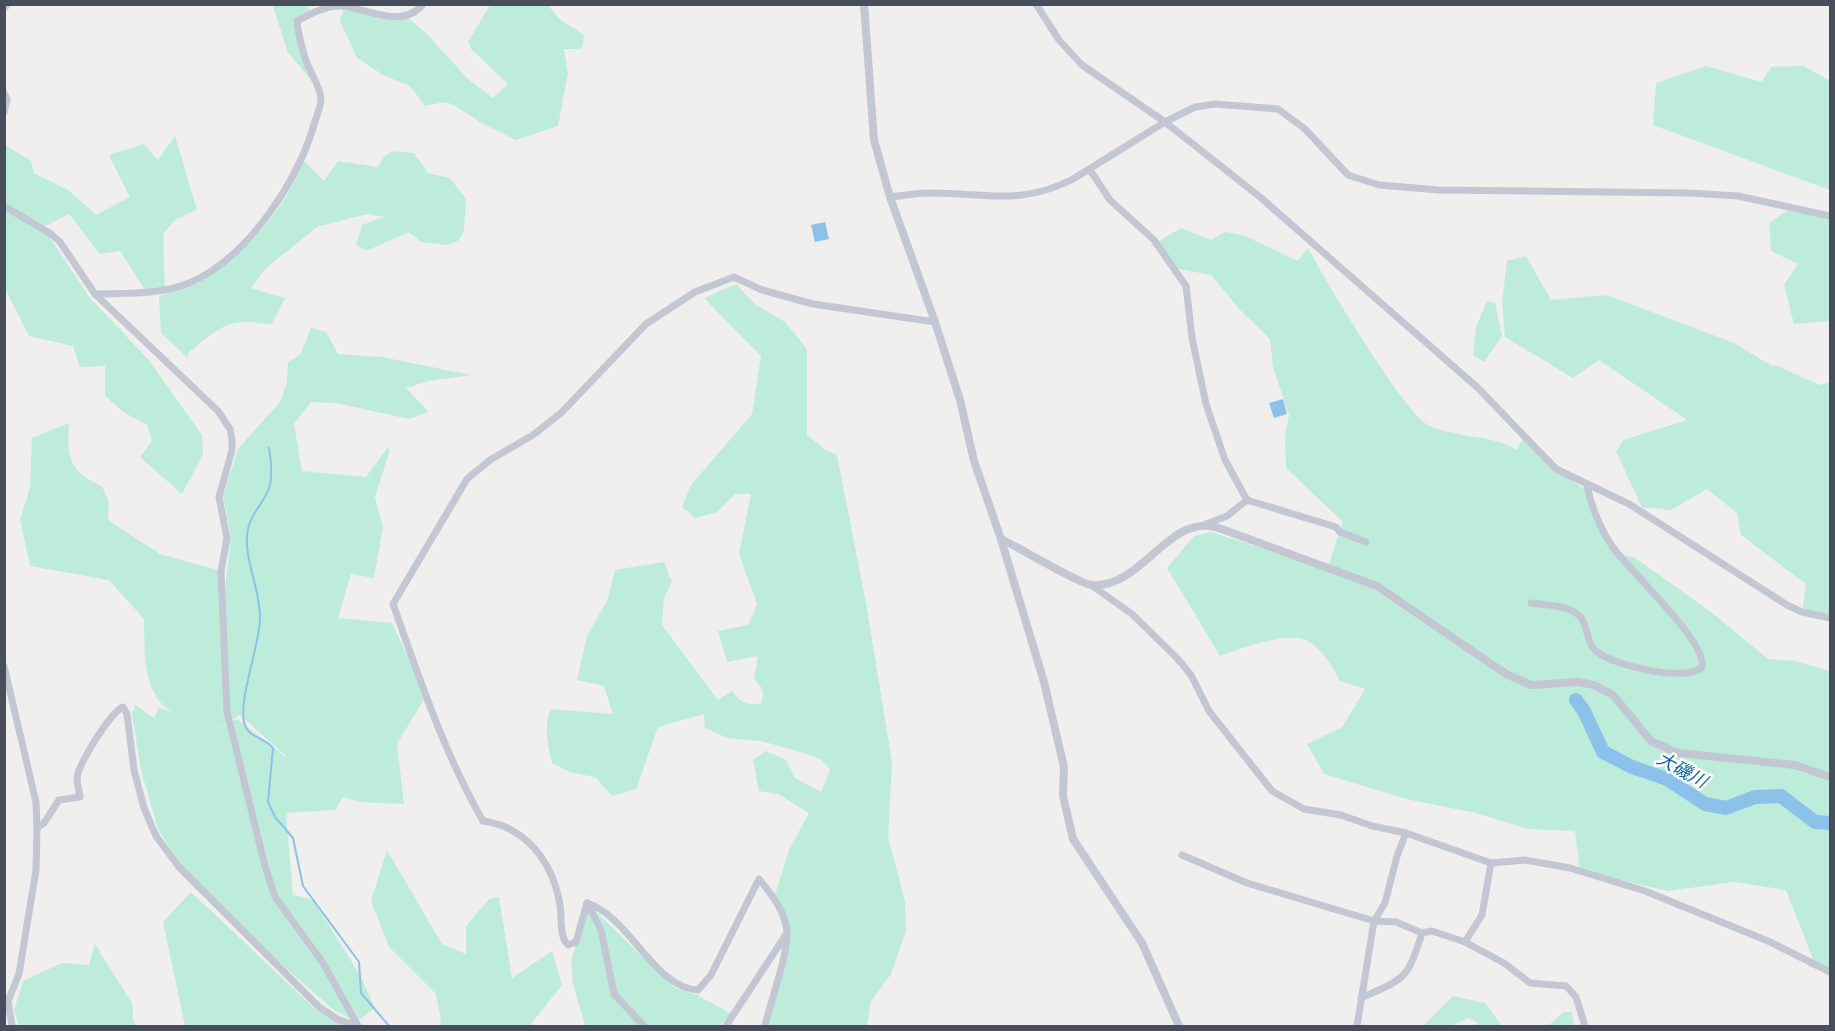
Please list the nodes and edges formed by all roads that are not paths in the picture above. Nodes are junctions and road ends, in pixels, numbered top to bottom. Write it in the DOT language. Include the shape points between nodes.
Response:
graph roads {
  1 [pos="423,4"];
  2 [pos="864,4"];
  3 [pos="1036,4"];
  4 [pos="4,93"];
  5 [pos="4,113"];
  6 [pos="1165,122"];
  7 [pos="1090,170"];
  8 [pos="890,197"];
  9 [pos="4,206"];
  10 [pos="1830,216"];
  11 [pos="95,294"];
  12 [pos="936,322"];
  13 [pos="1587,486"];
  14 [pos="1246,500"];
  15 [pos="1206,524"];
  16 [pos="1001,538"];
  17 [pos="1366,542"];
  18 [pos="1091,585"];
  19 [pos="1531,603"];
  20 [pos="1830,618"];
  21 [pos="4,666"];
  22 [pos="1830,777"];
  23 [pos="37,828"];
  24 [pos="1406,833"];
  25 [pos="1182,855"];
  26 [pos="1491,863"];
  27 [pos="587,903"];
  28 [pos="1374,921"];
  29 [pos="788,931"];
  30 [pos="1422,933"];
  31 [pos="1465,942"];
  32 [pos="1830,972"];
  33 [pos="1361,998"];
  34 [pos="12,1026"];
  35 [pos="357,1026"];
  36 [pos="644,1026"];
  37 [pos="726,1026"];
  38 [pos="765,1026"];
  39 [pos="1179,1026"];
  40 [pos="1358,1026"];
  41 [pos="1585,1026"];
  1 -- 11 [label="street" via="405,16 340,6 297,21 306,60 321,98 308,149 273,210 246,240 204,276 147,293"];
  2 -- 8 [label="street" via="874,140"];
  3 -- 6 [label="street" via="1059,40 1082,65"];
  4 -- 5 [label="street"];
  6 -- 7 [label="street"];
  6 -- 10 [label="street" via="1195,107 1215,104 1278,109 1305,129 1348,175 1379,185 1439,190 1689,192 1738,196"];
  6 -- 13 [label="street" via="1269,205 1478,388 1556,469"];
  7 -- 8 [label="street" via="1058,187 1024,197 930,192"];
  7 -- 14 [label="street" via="1110,200 1154,240 1186,286 1206,404 1225,460"];
  8 -- 12 [label="street"];
  9 -- 11 [label="street" via="60,242"];
  11 -- 35 [label="street" via="218,411 230,429 232,450 219,497 227,538 222,571 227,712 275,897 322,963"];
  12 -- 16 [label="street" via="974,461"];
  12 -- 27 [label="street" via="813,304 762,290 734,277 726,278 695,292 646,324 561,413 490,460 467,479 454,499 393,604 428,703 471,802 483,821 499,823 520,835 546,862 560,904 563,939 568,945 576,942"];
  13 -- 19 [label="street" via="1598,522 1611,545 1684,630 1702,657 1702,668 1693,673 1668,673 1606,658 1592,648 1578,613"];
  13 -- 20 [label="street" via="1629,504 1787,605"];
  14 -- 15 [label="street" via="1227,516"];
  14 -- 17 [label="street" via="1336,527"];
  15 -- 18 [label="street" via="1182,532 1122,579"];
  15 -- 22 [label="street" via="1377,586 1506,674 1531,685 1594,685 1613,695 1651,741 1678,753 1795,765"];
  16 -- 18 [label="street"];
  16 -- 39 [label="street" via="1055,724 1072,839 1143,943"];
  18 -- 24 [label="street" via="1132,614 1177,658 1191,675 1209,711 1272,791 1304,810 1341,815"];
  21 -- 23 [label="street" via="36,802"];
  23 -- 34 [label="street" via="36,870 19,974 8,1001"];
  23 -- 35 [label="street" via="59,800 80,797 77,778 85,758 108,721 123,707 142,798 156,836 178,867 319,1006 337,1019"];
  24 -- 26 [label="street"];
  24 -- 28 [label="street" via="1385,903"];
  25 -- 28 [label="street" via="1247,883"];
  26 -- 31 [label="street" via="1482,915"];
  26 -- 32 [label="street" via="1549,863 1645,891 1768,941"];
  27 -- 29 [label="street" via="596,906 674,983 686,989 698,990 711,975 759,879 772,894"];
  27 -- 36 [label="street" via="601,930 614,994"];
  28 -- 30 [label="street" via="1396,922"];
  28 -- 33 [label="street"];
  29 -- 37 [label="street"];
  29 -- 38 [label="street"];
  30 -- 31 [label="street" via="1432,931"];
  30 -- 33 [label="street" via="1408,970 1396,983"];
  31 -- 41 [label="street" via="1504,963 1530,983 1566,986 1576,997"];
  33 -- 40 [label="street"];
}
